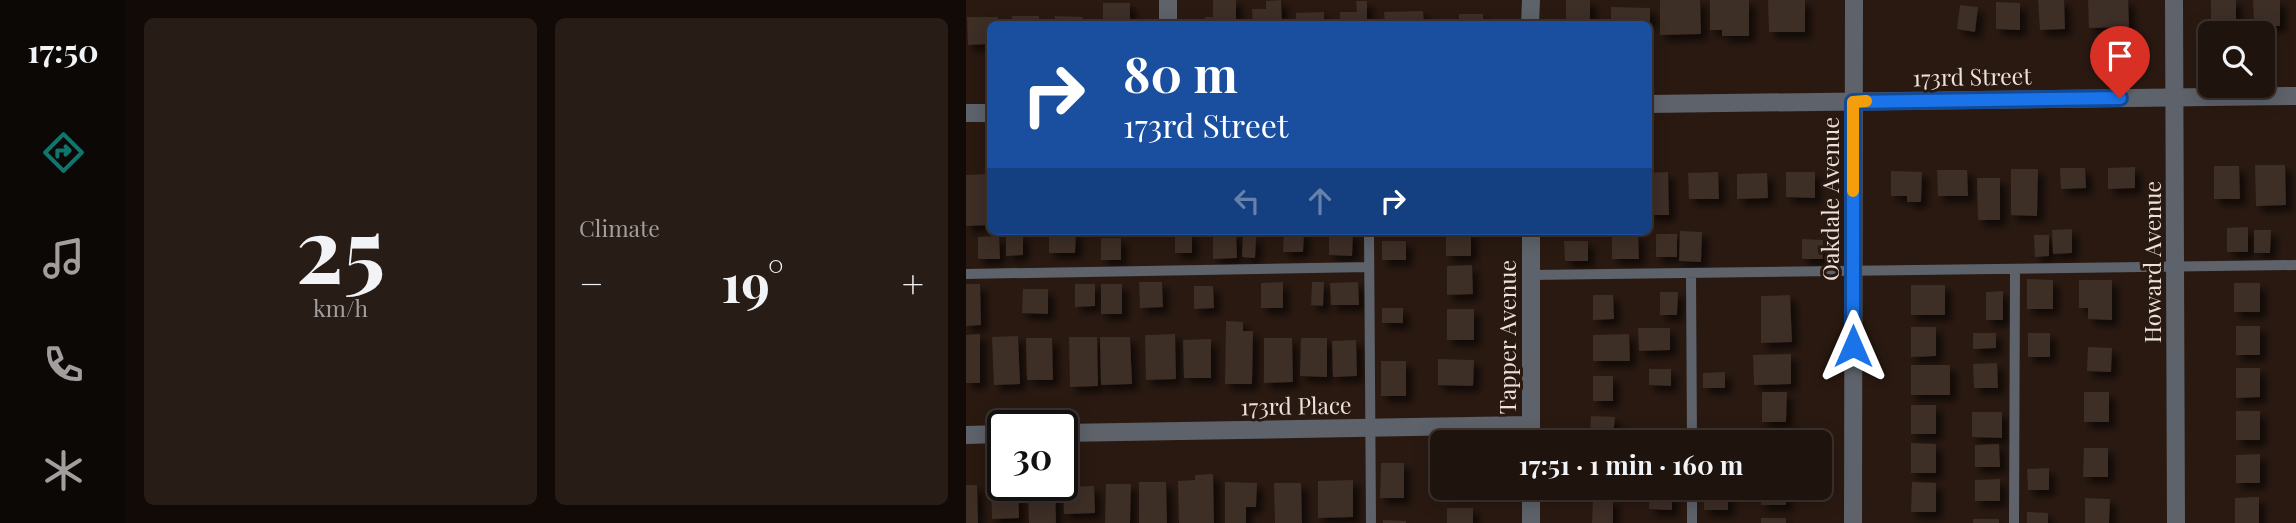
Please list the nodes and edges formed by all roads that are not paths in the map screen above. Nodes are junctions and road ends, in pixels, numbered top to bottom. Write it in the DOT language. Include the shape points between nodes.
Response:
graph roads {
  1 [pos="1168,0"];
  2 [pos="1531,0"];
  3 [pos="1854,0"];
  4 [pos="2174,0"];
  5 [pos="1168,21"];
  6 [pos="1530,21"];
  7 [pos="2296,96"];
  8 [pos="2174,98"];
  9 [pos="1853,102"];
  10 [pos="1652,104"];
  11 [pos="966,113"];
  12 [pos="987,113"];
  13 [pos="1369,235"];
  14 [pos="1531,235"];
  15 [pos="2296,265"];
  16 [pos="1369,267"];
  17 [pos="2015,268"];
  18 [pos="2176,268"];
  19 [pos="1854,271"];
  20 [pos="1691,273"];
  21 [pos="966,274"];
  22 [pos="1531,275"];
  23 [pos="1371,428"];
  24 [pos="1430,430"];
  25 [pos="1531,430"];
  26 [pos="1692,430"];
  27 [pos="1078,433"];
  28 [pos="987,434"];
  29 [pos="966,435"];
  30 [pos="1531,500"];
  31 [pos="1692,500"];
  32 [pos="1371,523"];
  33 [pos="1531,523"];
  34 [pos="1692,523"];
  35 [pos="1853,523"];
  36 [pos="2014,523"];
  37 [pos="2176,523"];
  1 -- 5 [label="street"];
  2 -- 6 [label="street"];
  3 -- 9 [label="street, Oakdale Avenue"];
  4 -- 8 [label="street, Howard Avenue"];
  7 -- 8 [label="street, 173rd Street"];
  8 -- 9 [label="street, 173rd Street"];
  8 -- 18 [label="street, Howard Avenue"];
  9 -- 10 [label="street, 173rd Street"];
  9 -- 19 [label="street, Oakdale Avenue"];
  11 -- 12 [label="street"];
  13 -- 16 [label="lane"];
  14 -- 22 [label="street, Tapper Avenue"];
  15 -- 18 [label="lane"];
  16 -- 21 [label="lane"];
  16 -- 23 [label="lane"];
  17 -- 18 [label="lane"];
  17 -- 19 [label="lane"];
  17 -- 36 [label="lane"];
  18 -- 37 [label="street, Howard Avenue"];
  19 -- 20 [label="lane"];
  19 -- 35 [label="street, Oakdale Avenue"];
  20 -- 22 [label="lane"];
  20 -- 26 [label="lane"];
  22 -- 25 [label="street, Tapper Avenue"];
  23 -- 24 [label="street, 173rd Place"];
  23 -- 27 [label="street, 173rd Place"];
  23 -- 32 [label="lane"];
  28 -- 29 [label="street"];
  30 -- 33 [label="street"];
  31 -- 34 [label="lane"];
}
